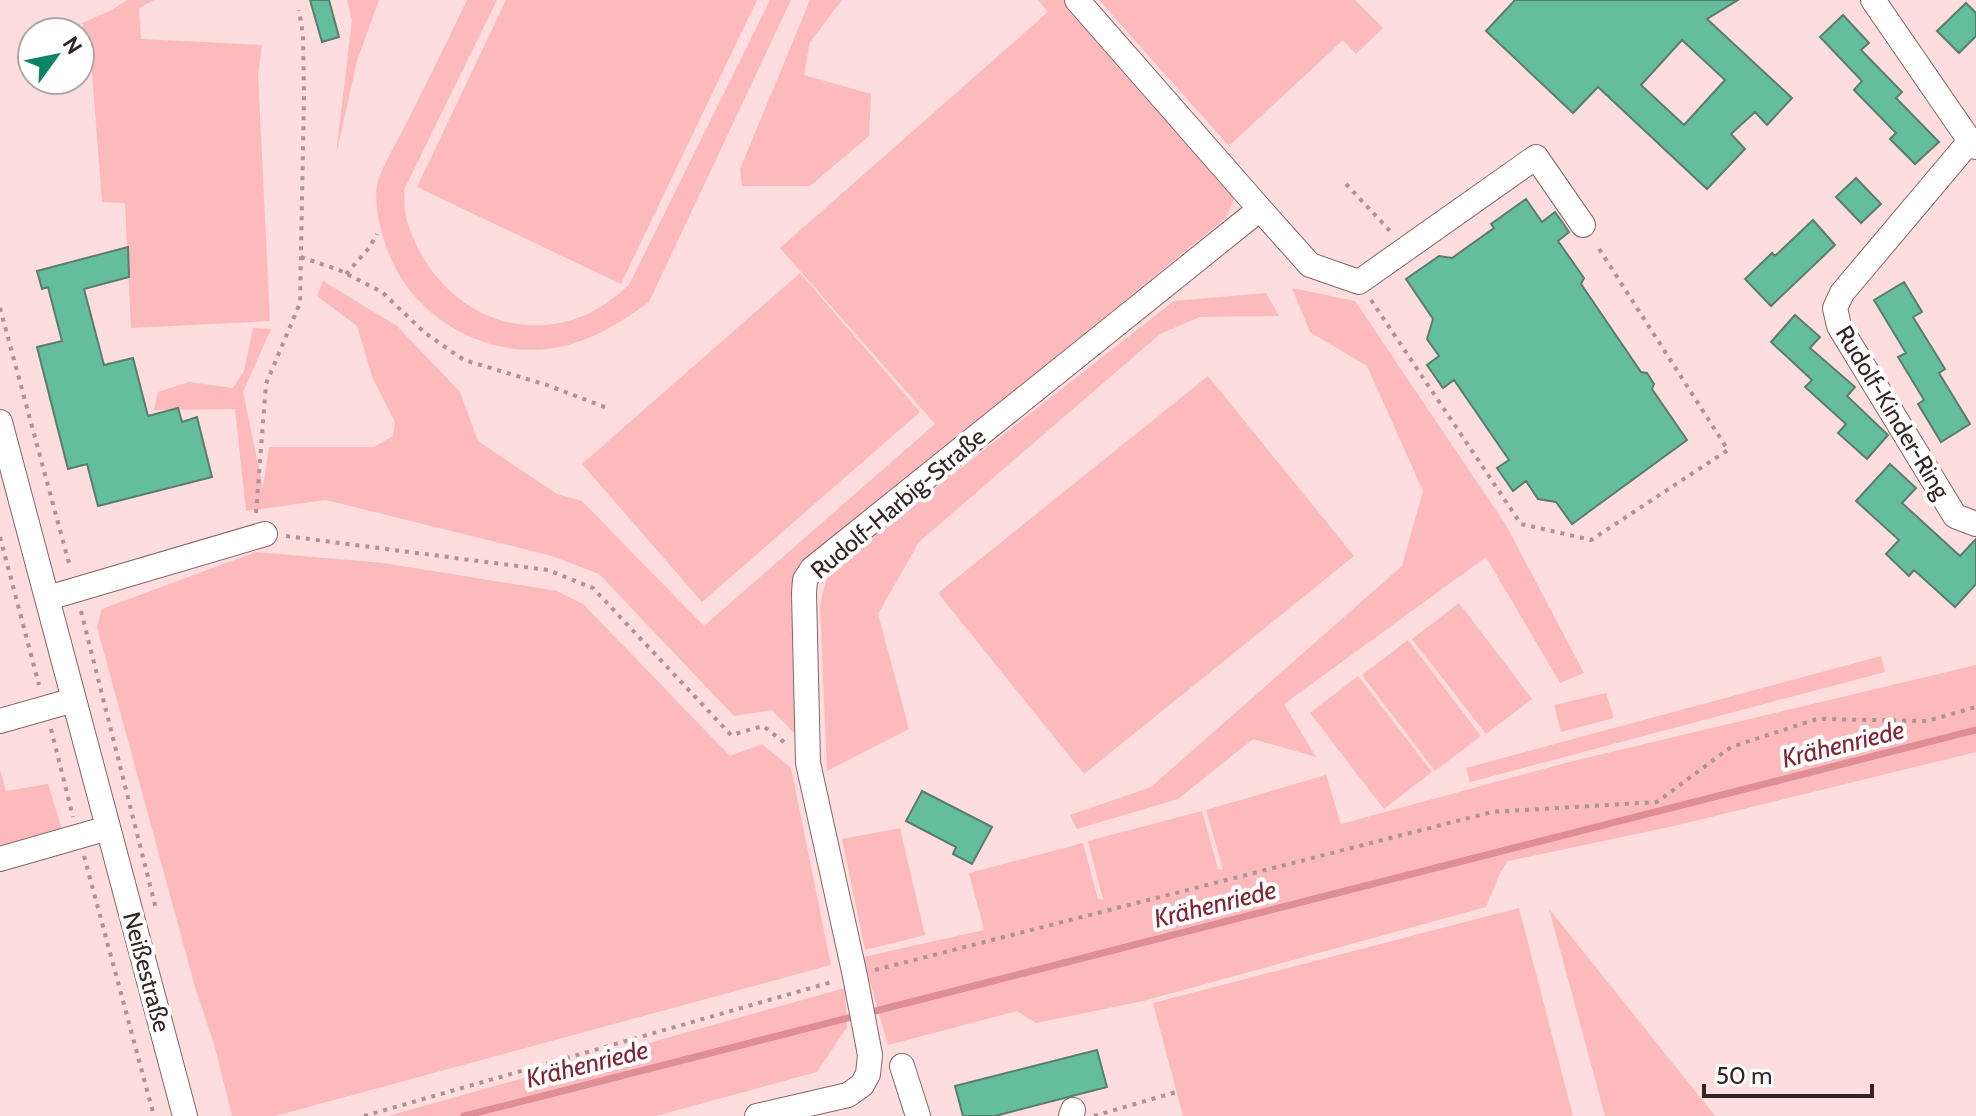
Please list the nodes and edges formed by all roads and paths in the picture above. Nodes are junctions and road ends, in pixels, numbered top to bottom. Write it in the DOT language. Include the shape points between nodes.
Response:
graph roads {
  1 [pos="1077,0"];
  2 [pos="1873,0"];
  3 [pos="299,10"];
  4 [pos="1973,144"];
  5 [pos="1346,184"];
  6 [pos="1260,209"];
  7 [pos="1583,225"];
  8 [pos="377,234"];
  9 [pos="1406,249"];
  10 [pos="301,257"];
  11 [pos="346,274"];
  12 [pos="1359,282"];
  13 [pos="0,308"];
  14 [pos="610,409"];
  15 [pos="0,425"];
  16 [pos="1976,524"];
  17 [pos="259,535"];
  18 [pos="76,590"];
  19 [pos="48,598"];
  20 [pos="74,700"];
  21 [pos="1976,707"];
  22 [pos="0,721"];
  23 [pos="808,763"];
  24 [pos="108,828"];
  25 [pos="0,859"];
  26 [pos="159,922"];
  27 [pos="857,986"];
  28 [pos="902,1066"];
  29 [pos="1176,1092"];
  30 [pos="1079,1114"];
  31 [pos="185,1116"];
  32 [pos="364,1116"];
  33 [pos="757,1116"];
  34 [pos="918,1116"];
  1 -- 6 [label="street"];
  2 -- 4 [label="street"];
  3 -- 10 [label="path" via="304,96"];
  4 -- 16 [label="street, Rudolf-Kinder-Ring" via="1842,293 1835,308 1839,326 1955,516"];
  5 -- 9 [label="path"];
  6 -- 12 [label="street" via="1310,265"];
  6 -- 23 [label="street, Rudolf-Harbig-Straße" via="812,569 804,593"];
  7 -- 9 [label="street" via="1536,157"];
  7 -- 12 [label="path" via="1728,450 1591,540 1521,524"];
  8 -- 11 [label="path"];
  9 -- 12 [label="street"];
  10 -- 11 [label="path"];
  10 -- 17 [label="path" via="300,303 266,384"];
  11 -- 14 [label="path" via="382,292 425,333 464,360"];
  13 -- 18 [label="path"];
  15 -- 19 [label="street, Neißestraße"];
  17 -- 18 [label="street"];
  17 -- 23 [label="path" via="548,570 593,588 731,735 763,726"];
  18 -- 19 [label="street"];
  18 -- 26 [label="path"];
  19 -- 20 [label="street, Neißestraße"];
  20 -- 22 [label="street"];
  20 -- 24 [label="street, Neißestraße"];
  21 -- 27 [label="path" via="1927,721 1817,719 1731,747 1657,802 1492,812"];
  23 -- 27 [label="street, Rudolf-Harbig-Straße"];
  24 -- 25 [label="street"];
  24 -- 31 [label="street, Neißestraße"];
  27 -- 32 [label="path"];
  27 -- 33 [label="street, Rudolf-Harbig-Straße" via="870,1055 862,1085 848,1095"];
  28 -- 34 [label="street"];
  29 -- 30 [label="path"];
}
